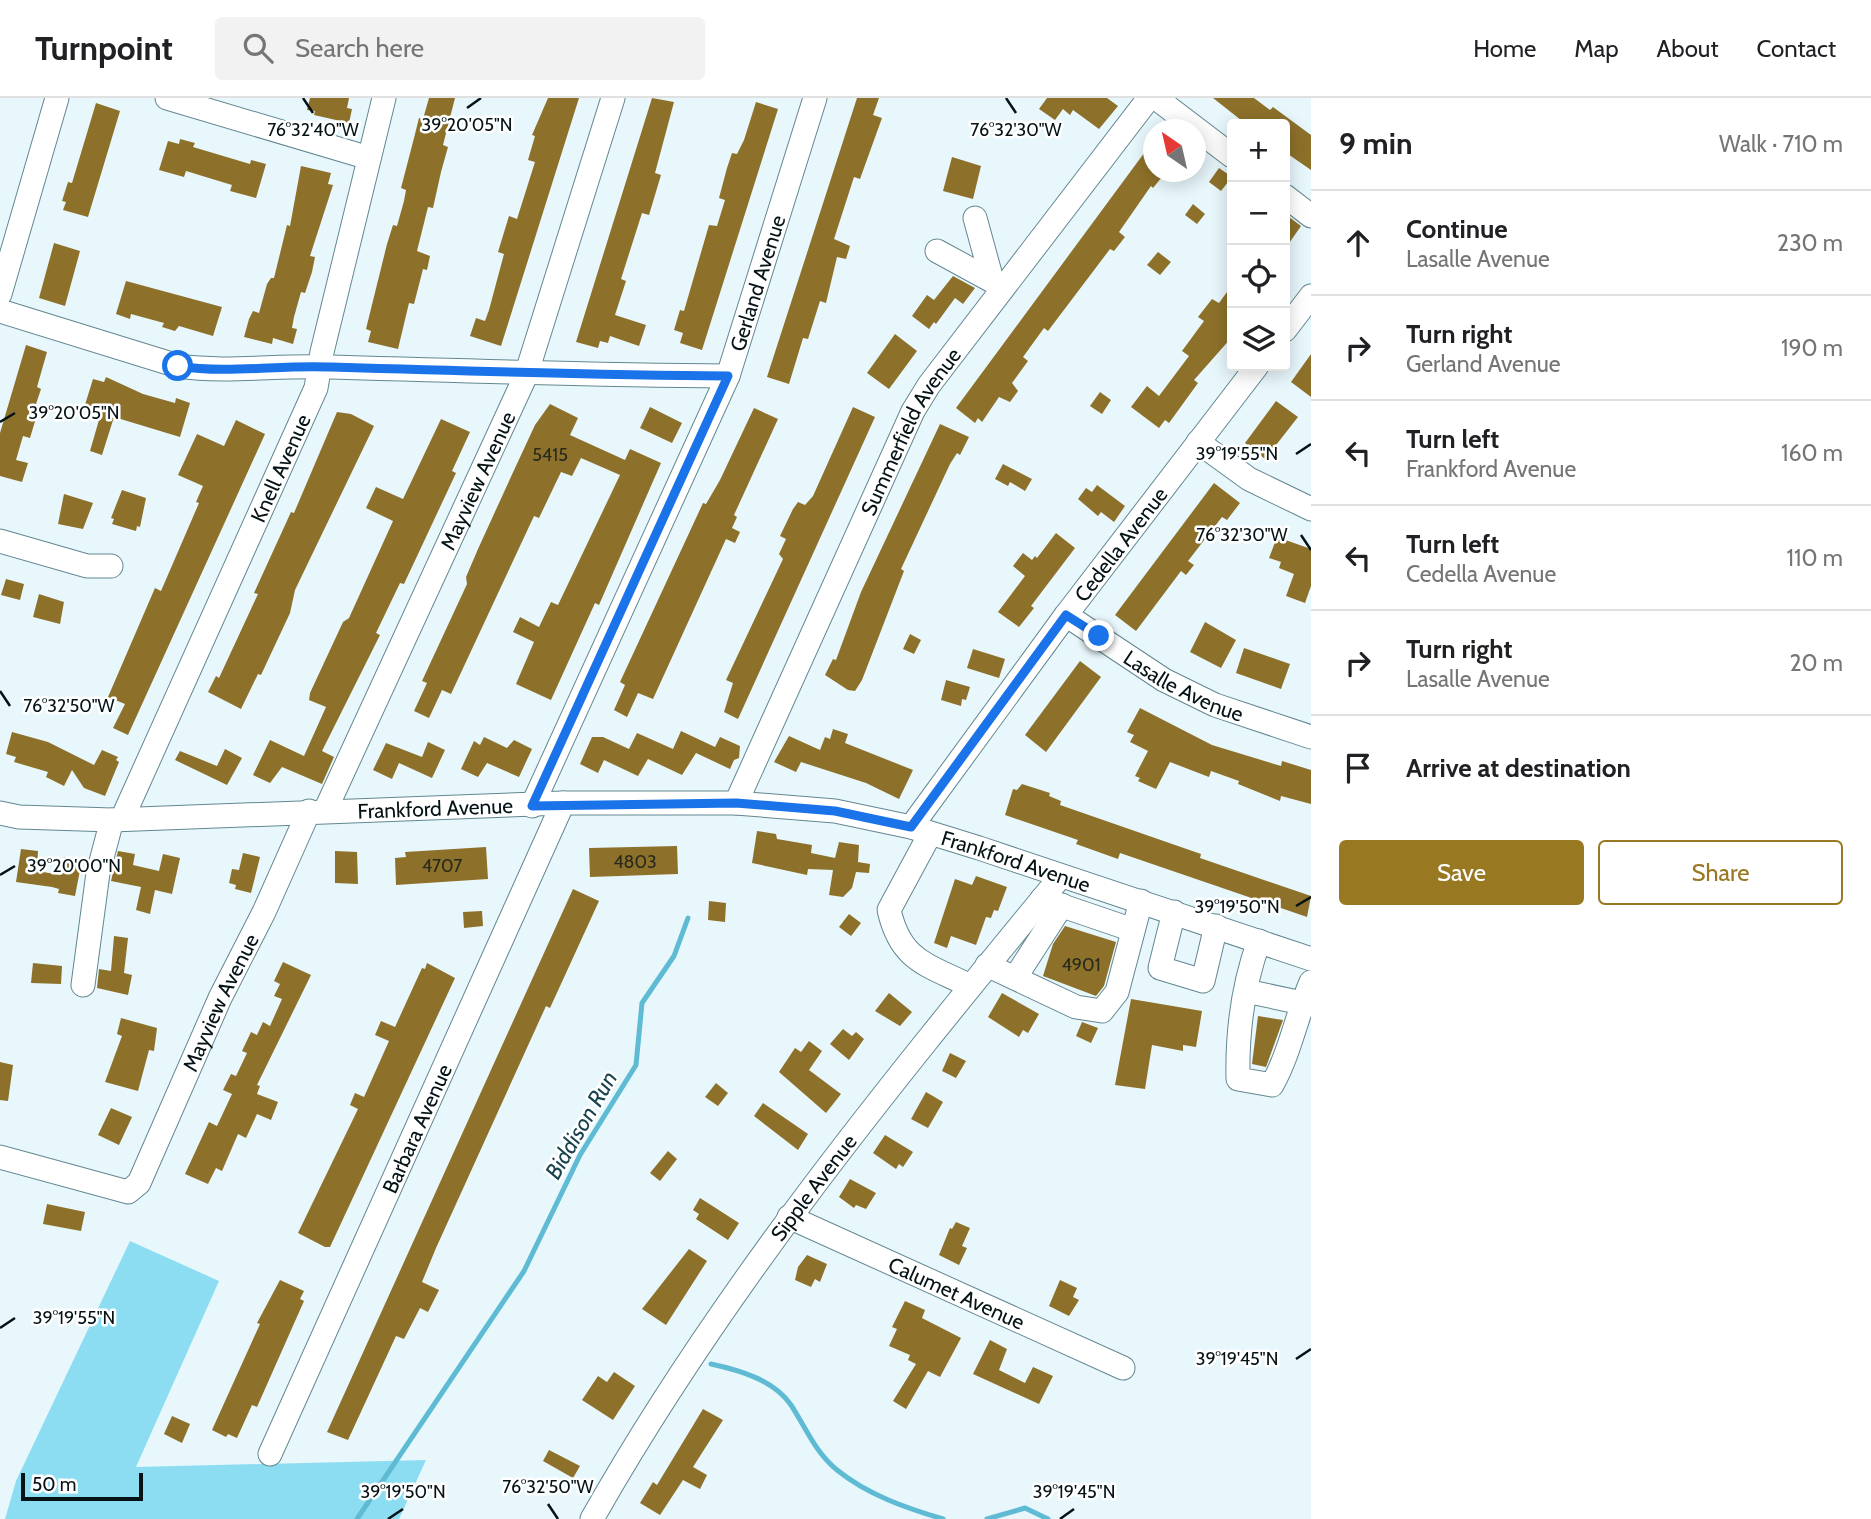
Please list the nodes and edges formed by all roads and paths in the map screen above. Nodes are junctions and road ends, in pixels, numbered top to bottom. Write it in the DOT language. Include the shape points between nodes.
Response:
graph roads {
  1 [pos="57,98"];
  2 [pos="167,98"];
  3 [pos="384,98"];
  4 [pos="613,98"];
  5 [pos="815,98"];
  6 [pos="1149,98"];
  7 [pos="1156,98"];
  8 [pos="1227,152"];
  9 [pos="369,158"];
  10 [pos="1290,200"];
  11 [pos="1311,216"];
  12 [pos="975,218"];
  13 [pos="937,251"];
  14 [pos="997,284"];
  15 [pos="0,294"];
  16 [pos="1311,296"];
  17 [pos="0,311"];
  18 [pos="1290,323"];
  19 [pos="321,367"];
  20 [pos="1253,371"];
  21 [pos="526,375"];
  22 [pos="728,376"];
  23 [pos="1198,443"];
  24 [pos="1311,509"];
  25 [pos="0,541"];
  26 [pos="111,566"];
  27 [pos="1066,615"];
  28 [pos="1311,737"];
  29 [pos="563,803"];
  30 [pos="736,803"];
  31 [pos="532,806"];
  32 [pos="317,811"];
  33 [pos="0,813"];
  34 [pos="117,820"];
  35 [pos="920,830"];
  36 [pos="1061,876"];
  37 [pos="1097,887"];
  38 [pos="1141,901"];
  39 [pos="1052,902"];
  40 [pos="1174,912"];
  41 [pos="1084,913"];
  42 [pos="1216,926"];
  43 [pos="1018,928"];
  44 [pos="1133,930"];
  45 [pos="1259,941"];
  46 [pos="1038,942"];
  47 [pos="1311,960"];
  48 [pos="988,965"];
  49 [pos="1015,978"];
  50 [pos="83,985"];
  51 [pos="970,986"];
  52 [pos="1246,991"];
  53 [pos="1306,993"];
  54 [pos="0,1157"];
  55 [pos="789,1217"];
  56 [pos="1123,1368"];
  57 [pos="270,1454"];
  58 [pos="592,1519"];
  1 -- 15 [label="street"];
  2 -- 9 [label="street"];
  3 -- 9 [label="street, Knell Avenue"];
  4 -- 21 [label="street, Mayview Avenue"];
  5 -- 22 [label="street, Gerland Avenue"];
  6 -- 14 [label="street, Summerfield Avenue"];
  7 -- 8 [label="street"];
  9 -- 19 [label="street, Knell Avenue"];
  10 -- 11 [label="street"];
  12 -- 14 [label="street"];
  13 -- 14 [label="street"];
  14 -- 30 [label="street, Summerfield Avenue" via="913,411"];
  16 -- 18 [label="street"];
  17 -- 19 [label="street" via="178,366 204,370"];
  19 -- 21 [label="street"];
  19 -- 34 [label="street, Knell Avenue" via="316,388"];
  20 -- 23 [label="street, Cedella Avenue"];
  21 -- 22 [label="street"];
  21 -- 32 [label="street, Mayview Avenue"];
  22 -- 31 [label="street, Gerland Avenue"];
  23 -- 24 [label="street" via="1249,479"];
  23 -- 27 [label="street, Cedella Avenue"];
  25 -- 26 [label="street" via="87,566"];
  27 -- 28 [label="street, Lasalle Avenue" via="1164,680 1252,719"];
  27 -- 35 [label="street, Cedella Avenue"];
  29 -- 30 [label="street, Frankford Avenue"];
  29 -- 31 [label="street, Frankford Avenue"];
  29 -- 57 [label="street, Barbara Avenue"];
  30 -- 35 [label="street, Frankford Avenue" via="835,811"];
  31 -- 32 [label="street, Frankford Avenue"];
  32 -- 34 [label="street, Frankford Avenue"];
  32 -- 54 [label="street, Mayview Avenue" via="220,998 139,1182 128,1192"];
  33 -- 34 [label="street, Frankford Avenue"];
  34 -- 50 [label="street, Knell Avenue" via="98,873"];
  35 -- 36 [label="street, Frankford Avenue"];
  35 -- 51 [label="street, Cedella Avenue" via="889,910 893,926 902,947 917,959"];
  36 -- 37 [label="street, Frankford Avenue"];
  36 -- 39 [label="street, Sipple Avenue"];
  37 -- 38 [label="street, Frankford Avenue"];
  37 -- 41 [label="street"];
  38 -- 40 [label="street, Frankford Avenue"];
  38 -- 44 [label="street"];
  39 -- 41 [label="street"];
  39 -- 43 [label="street, Sipple Avenue"];
  39 -- 46 [label="street"];
  40 -- 42 [label="street, Frankford Avenue"];
  40 -- 42 [label="street" via="1160,968 1203,981"];
  41 -- 44 [label="street"];
  42 -- 45 [label="street, Frankford Avenue"];
  43 -- 46 [label="street"];
  43 -- 48 [label="street, Sipple Avenue"];
  44 -- 49 [label="street" via="1117,992 1102,1011 1076,1007"];
  45 -- 47 [label="street, Frankford Avenue"];
  45 -- 52 [label="street"];
  46 -- 49 [label="street"];
  48 -- 49 [label="street"];
  48 -- 51 [label="street, Sipple Avenue"];
  51 -- 55 [label="street, Sipple Avenue"];
  52 -- 53 [label="street"];
  52 -- 53 [label="street" via="1237,1040 1238,1079 1272,1086 1286,1059"];
  55 -- 56 [label="street, Calumet Avenue"];
  55 -- 58 [label="street, Sipple Avenue" via="722,1310"];
}
